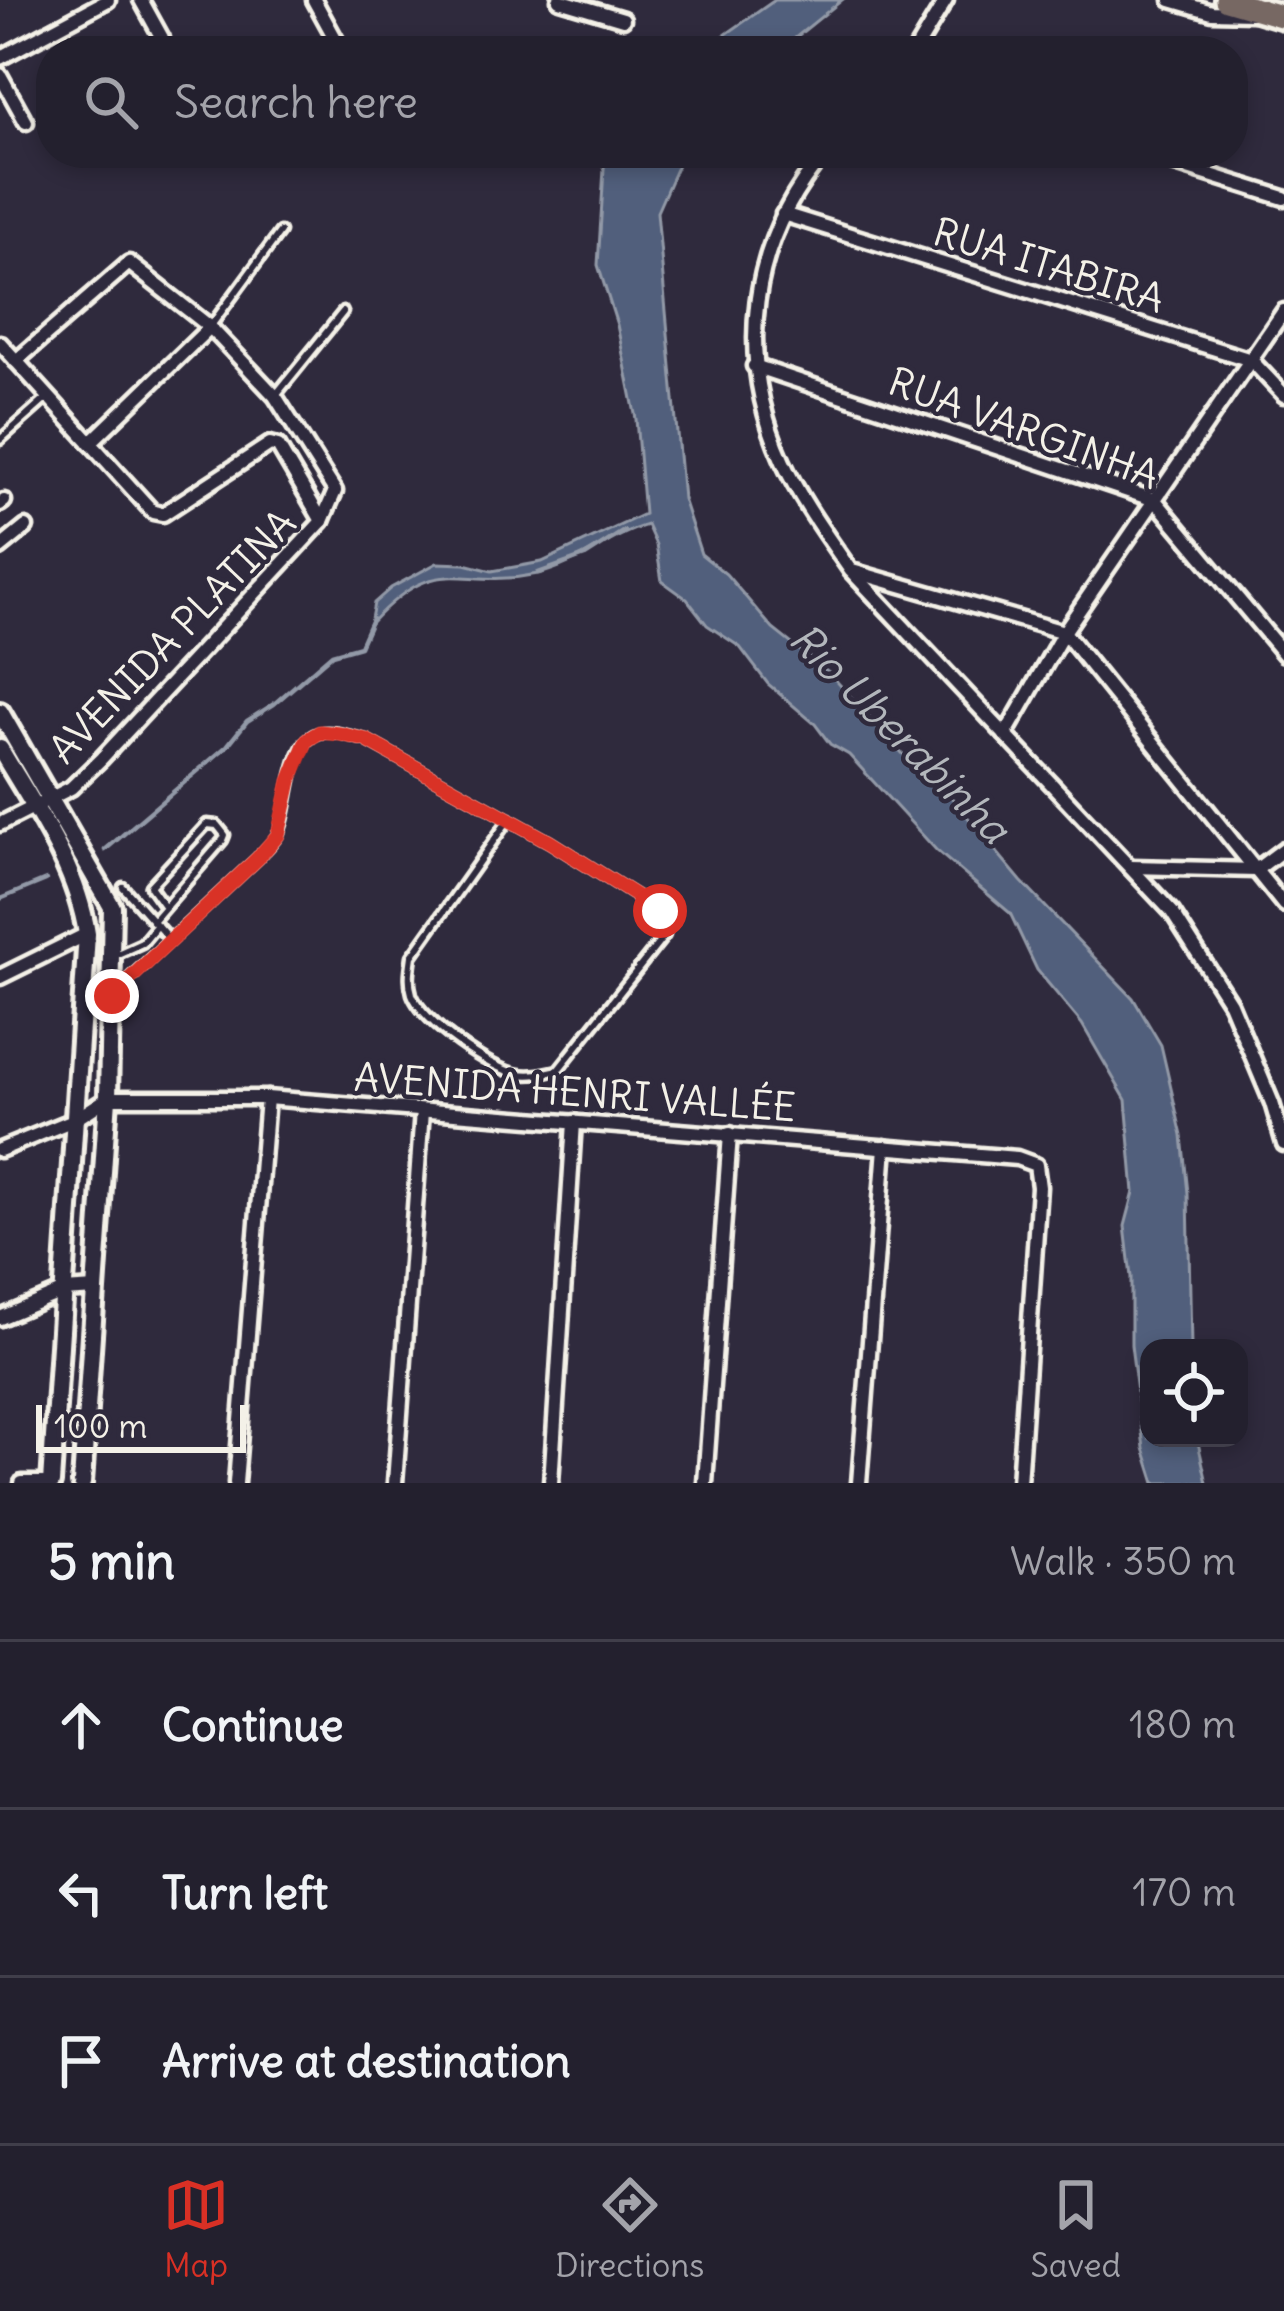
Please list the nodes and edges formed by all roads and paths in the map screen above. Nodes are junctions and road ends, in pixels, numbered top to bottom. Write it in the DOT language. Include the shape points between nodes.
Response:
graph roads {
  1 [pos="108,0"];
  2 [pos="141,0"];
  3 [pos="314,0"];
  4 [pos="559,0"];
  5 [pos="946,0"];
  6 [pos="1171,0"];
  7 [pos="1226,0"];
  8 [pos="1273,15"];
  9 [pos="623,19"];
  10 [pos="41,36"];
  11 [pos="161,36"];
  12 [pos="334,36"];
  13 [pos="924,36"];
  14 [pos="36,39"];
  15 [pos="0,58"];
  16 [pos="0,75"];
  17 [pos="26,122"];
  18 [pos="815,168"];
  19 [pos="1188,168"];
  20 [pos="1284,198"];
  21 [pos="783,214"];
  22 [pos="280,232"];
  23 [pos="1284,311"];
  24 [pos="343,312"];
  25 [pos="210,327"];
  26 [pos="0,343"];
  27 [pos="1251,360"];
  28 [pos="16,361"];
  29 [pos="754,366"];
  30 [pos="1284,395"];
  31 [pos="275,396"];
  32 [pos="47,398"];
  33 [pos="0,440"];
  34 [pos="90,443"];
  35 [pos="1155,500"];
  36 [pos="322,521"];
  37 [pos="26,527"];
  38 [pos="0,548"];
  39 [pos="851,571"];
  40 [pos="1064,632"];
  41 [pos="1284,654"];
  42 [pos="0,712"];
  43 [pos="1005,735"];
  44 [pos="0,749"];
  45 [pos="43,804"];
  46 [pos="509,819"];
  47 [pos="0,824"];
  48 [pos="1284,849"];
  49 [pos="1130,867"];
  50 [pos="1256,870"];
  51 [pos="123,887"];
  52 [pos="1284,905"];
  53 [pos="165,907"];
  54 [pos="155,923"];
  55 [pos="87,934"];
  56 [pos="169,939"];
  57 [pos="113,947"];
  58 [pos="0,977"];
  59 [pos="83,993"];
  60 [pos="112,996"];
  61 [pos="108,1098"];
  62 [pos="267,1098"];
  63 [pos="422,1111"];
  64 [pos="76,1119"];
  65 [pos="574,1122"];
  66 [pos="730,1135"];
  67 [pos="1284,1144"];
  68 [pos="885,1147"];
  69 [pos="0,1150"];
  70 [pos="95,1289"];
  71 [pos="64,1291"];
  72 [pos="0,1318"];
  73 [pos="22,1483"];
  74 [pos="50,1483"];
  75 [pos="82,1483"];
  76 [pos="236,1483"];
  77 [pos="394,1483"];
  78 [pos="551,1483"];
  79 [pos="704,1483"];
  80 [pos="859,1483"];
  81 [pos="1019,1483"];
  1 -- 10 [label="street"];
  2 -- 11 [label="street"];
  3 -- 12 [label="street"];
  4 -- 9 [label="street"];
  5 -- 13 [label="street"];
  6 -- 8 [label="street"];
  7 -- 8 [label="highway"];
  14 -- 15 [label="street"];
  16 -- 17 [label="street"];
  18 -- 21 [label="street"];
  19 -- 20 [label="street"];
  21 -- 27 [label="street, RUA ITABIRA"];
  21 -- 29 [label="street" via="761,283"];
  22 -- 25 [label="lane"];
  23 -- 27 [label="street"];
  24 -- 31 [label="lane"];
  25 -- 28 [label="street" via="129,263"];
  25 -- 31 [label="street"];
  25 -- 34 [label="street"];
  26 -- 28 [label="street"];
  27 -- 30 [label="street, RUA ITABIRA"];
  27 -- 35 [label="street"];
  28 -- 32 [label="street"];
  29 -- 35 [label="street, RUA VARGINHA"];
  29 -- 39 [label="street" via="783,462"];
  31 -- 36 [label="street" via="335,491"];
  32 -- 33 [label="lane"];
  32 -- 34 [label="street"];
  34 -- 36 [label="street" via="163,514 278,446"];
  35 -- 40 [label="street"];
  35 -- 41 [label="street, RUA VARGINHA"];
  36 -- 45 [label="street, AVENIDA PLATINA" via="101,759"];
  37 -- 38 [label="street"];
  39 -- 40 [label="street"];
  39 -- 43 [label="street"];
  40 -- 43 [label="street"];
  40 -- 50 [label="street"];
  42 -- 45 [label="street"];
  43 -- 49 [label="street"];
  44 -- 45 [label="street"];
  45 -- 47 [label="street, AVENIDA PLATINA"];
  45 -- 55 [label="street"];
  45 -- 57 [label="street" via="112,907"];
  46 -- 46 [label="lane" via="412,956 408,978 414,1000 448,1034 495,1066 537,1075 558,1070 665,935 665,919"];
  46 -- 56 [label="lane" via="366,740 320,732 299,752 278,835"];
  48 -- 50 [label="street"];
  49 -- 50 [label="street"];
  49 -- 67 [label="street" via="1172,912 1229,1003"];
  50 -- 52 [label="street"];
  51 -- 54 [label="lane"];
  53 -- 53 [label="lane" via="150,886 207,824 217,825 223,839"];
  53 -- 54 [label="lane"];
  54 -- 56 [label="lane"];
  54 -- 57 [label="lane" via="142,943"];
  55 -- 58 [label="street"];
  55 -- 59 [label="street"];
  56 -- 60 [label="lane"];
  57 -- 60 [label="street"];
  59 -- 60 [label="street"];
  59 -- 64 [label="street"];
  60 -- 61 [label="street"];
  61 -- 62 [label="street, AVENIDA HENRI VALLÉE"];
  61 -- 64 [label="street"];
  61 -- 70 [label="street"];
  62 -- 63 [label="street, AVENIDA HENRI VALLÉE"];
  62 -- 76 [label="street"];
  63 -- 65 [label="street, AVENIDA HENRI VALLÉE"];
  63 -- 77 [label="street"];
  64 -- 69 [label="street"];
  64 -- 71 [label="street"];
  65 -- 66 [label="street, AVENIDA HENRI VALLÉE"];
  65 -- 78 [label="street"];
  66 -- 68 [label="street, AVENIDA HENRI VALLÉE"];
  66 -- 79 [label="street"];
  68 -- 80 [label="street"];
  68 -- 81 [label="street, AVENIDA HENRI VALLÉE" via="1036,1165"];
  70 -- 71 [label="street"];
  70 -- 75 [label="street"];
  71 -- 72 [label="street"];
  71 -- 74 [label="street"];
  73 -- 74 [label="street"];
}
